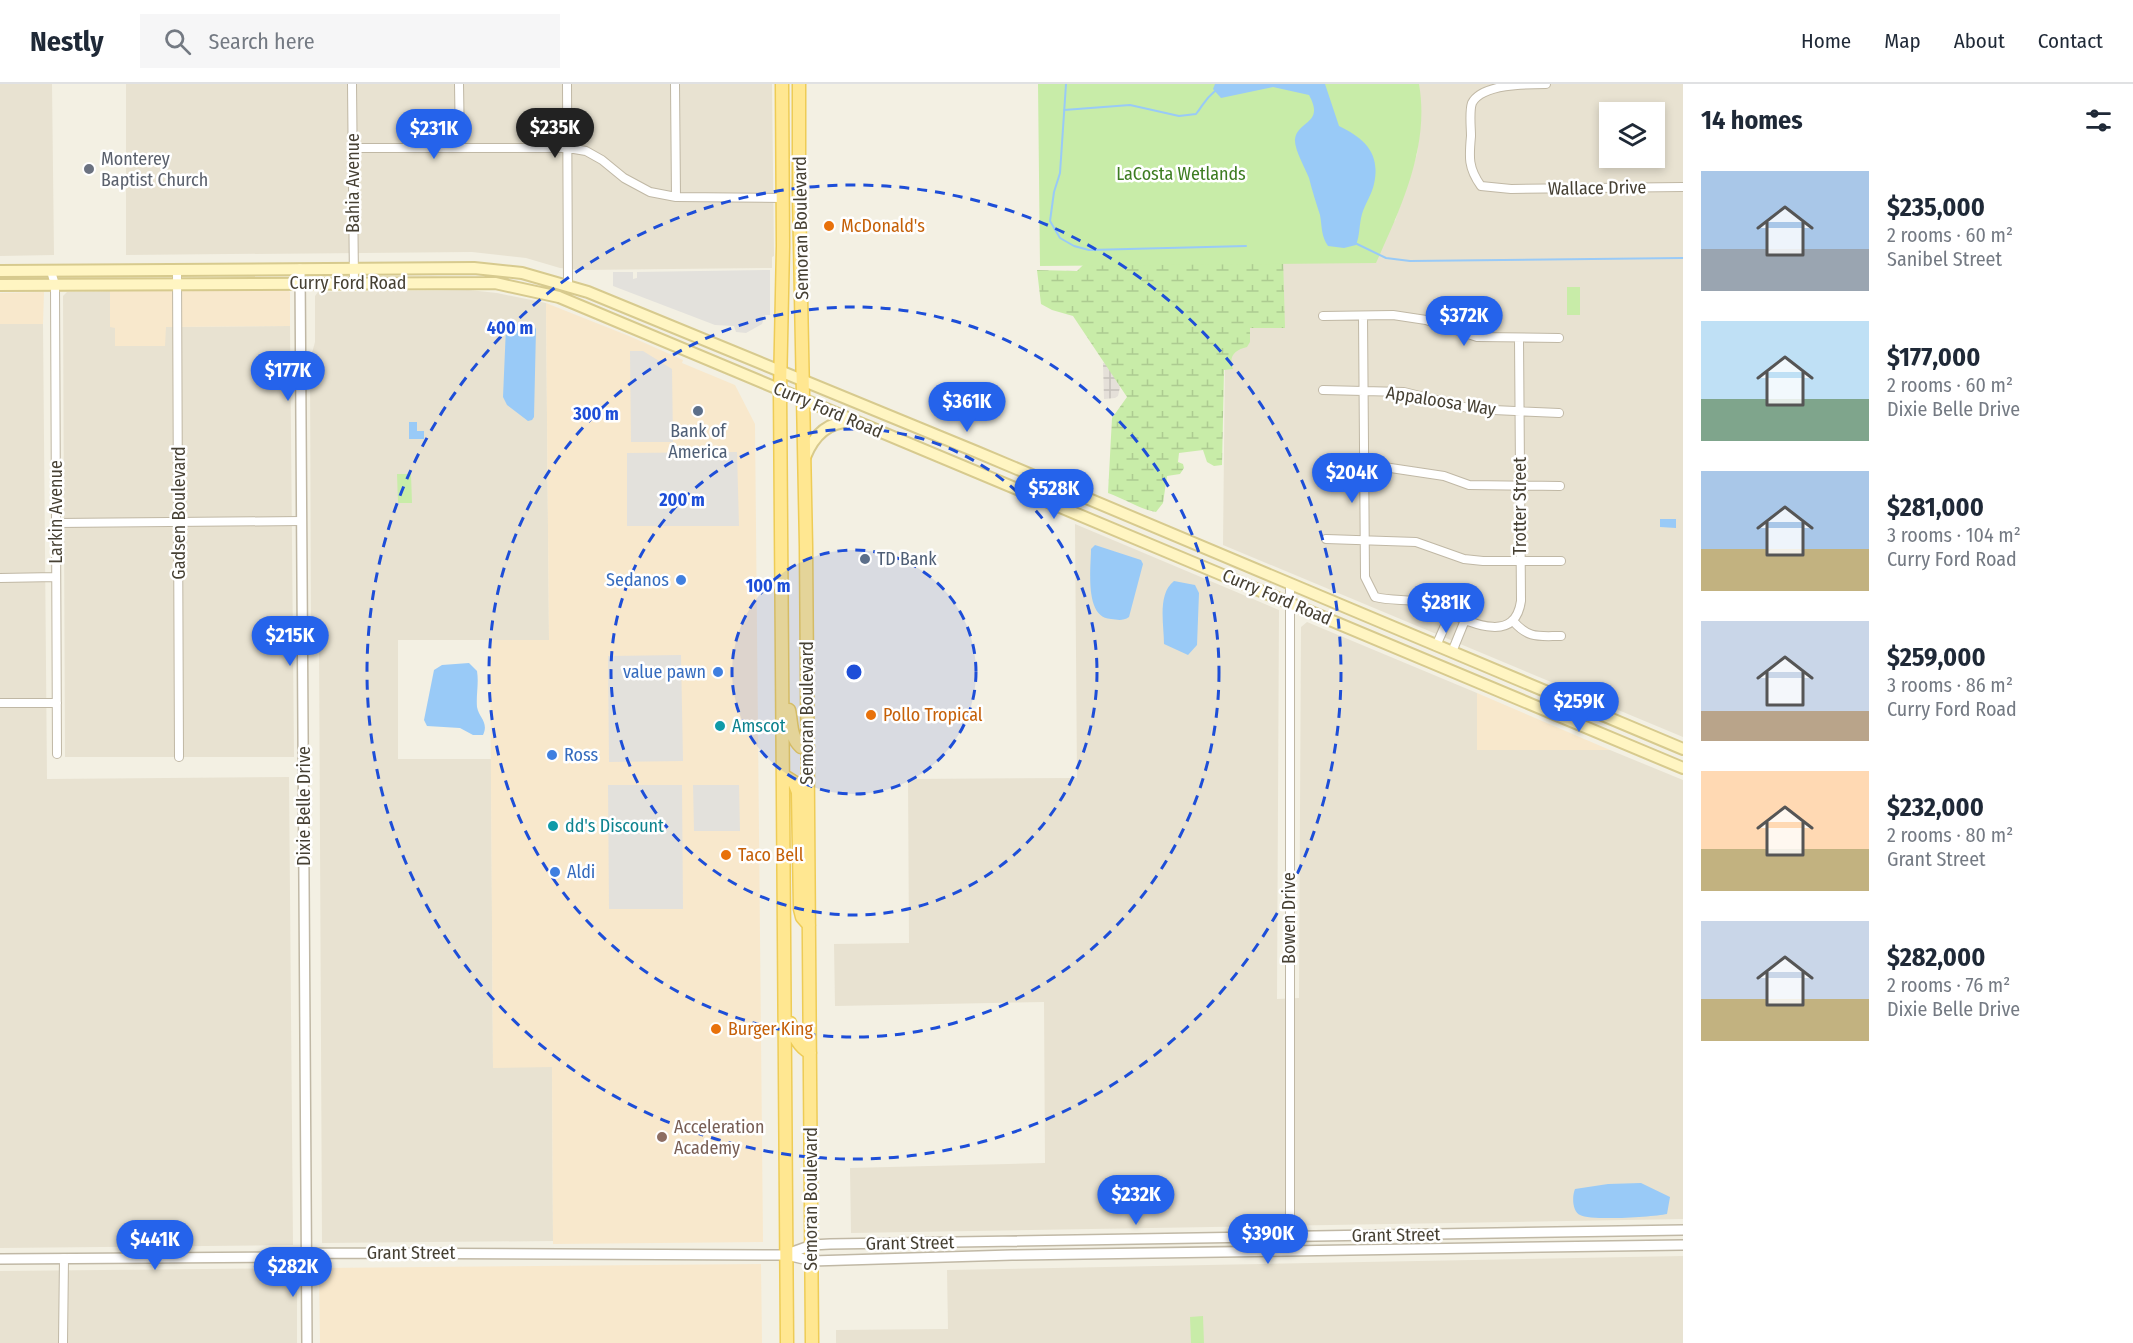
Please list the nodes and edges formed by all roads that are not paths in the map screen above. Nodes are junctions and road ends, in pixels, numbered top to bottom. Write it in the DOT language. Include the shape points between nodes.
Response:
graph roads {
  1 [pos="352,84"];
  2 [pos="459,84"];
  3 [pos="567,84"];
  4 [pos="675,84"];
  5 [pos="782,84"];
  6 [pos="799,84"];
  7 [pos="1546,84"];
  8 [pos="460,147"];
  9 [pos="353,148"];
  10 [pos="568,148"];
  11 [pos="1683,187"];
  12 [pos="676,197"];
  13 [pos="783,198"];
  14 [pos="213,269"];
  15 [pos="300,269"];
  16 [pos="353,269"];
  17 [pos="177,270"];
  18 [pos="0,271"];
  19 [pos="51,271"];
  20 [pos="300,283"];
  21 [pos="354,283"];
  22 [pos="495,283"];
  23 [pos="177,284"];
  24 [pos="214,284"];
  25 [pos="0,285"];
  26 [pos="55,285"];
  27 [pos="568,285"];
  28 [pos="1323,316"];
  29 [pos="1363,316"];
  30 [pos="1559,338"];
  31 [pos="1519,339"];
  32 [pos="780,370"];
  33 [pos="803,380"];
  34 [pos="780,390"];
  35 [pos="1323,390"];
  36 [pos="1364,390"];
  37 [pos="803,399"];
  38 [pos="1519,412"];
  39 [pos="1559,412"];
  40 [pos="859,423"];
  41 [pos="805,457"];
  42 [pos="1323,464"];
  43 [pos="1364,464"];
  44 [pos="969,469"];
  45 [pos="1560,486"];
  46 [pos="1521,487"];
  47 [pos="1074,494"];
  48 [pos="1072,512"];
  49 [pos="302,521"];
  50 [pos="179,522"];
  51 [pos="56,523"];
  52 [pos="1168,533"];
  53 [pos="1365,539"];
  54 [pos="1326,540"];
  55 [pos="1521,560"];
  56 [pos="1561,561"];
  57 [pos="56,577"];
  58 [pos="0,578"];
  59 [pos="1290,585"];
  60 [pos="1290,603"];
  61 [pos="1450,614"];
  62 [pos="1465,620"];
  63 [pos="1513,621"];
  64 [pos="1359,631"];
  65 [pos="1561,636"];
  66 [pos="1436,646"];
  67 [pos="1452,652"];
  68 [pos="1448,669"];
  69 [pos="783,695"];
  70 [pos="1568,701"];
  71 [pos="0,703"];
  72 [pos="57,703"];
  73 [pos="1539,706"];
  74 [pos="1609,718"];
  75 [pos="808,747"];
  76 [pos="1683,749"];
  77 [pos="57,754"];
  78 [pos="179,757"];
  79 [pos="1683,768"];
  80 [pos="783,775"];
  81 [pos="809,925"];
  82 [pos="785,1010"];
  83 [pos="810,1053"];
  84 [pos="1683,1230"];
  85 [pos="1390,1235"];
  86 [pos="1290,1237"];
  87 [pos="1190,1238"];
  88 [pos="1169,1239"];
  89 [pos="1058,1240"];
  90 [pos="960,1241"];
  91 [pos="812,1245"];
  92 [pos="1683,1245"];
  93 [pos="1385,1250"];
  94 [pos="1397,1250"];
  95 [pos="1290,1251"];
  96 [pos="307,1253"];
  97 [pos="1169,1253"];
  98 [pos="1190,1253"];
  99 [pos="787,1255"];
  100 [pos="1058,1255"];
  101 [pos="961,1256"];
  102 [pos="64,1258"];
  103 [pos="0,1259"];
  104 [pos="812,1261"];
  105 [pos="63,1343"];
  106 [pos="307,1343"];
  107 [pos="787,1343"];
  108 [pos="812,1343"];
  1 -- 9 [label="street, Bahia Avenue"];
  2 -- 8 [label="street"];
  3 -- 10 [label="street"];
  4 -- 12 [label="street"];
  5 -- 13 [label="main road, Semoran Boulevard"];
  6 -- 33 [label="main road, Semoran Boulevard"];
  7 -- 11 [label="street, Wallace Drive" via="1492,86 1472,103 1469,158 1481,186"];
  8 -- 9 [label="street"];
  8 -- 10 [label="street"];
  9 -- 16 [label="street, Bahia Avenue"];
  10 -- 12 [label="street" via="603,160 624,178 650,192"];
  10 -- 27 [label="street"];
  12 -- 13 [label="street"];
  13 -- 32 [label="main road, Semoran Boulevard"];
  14 -- 15 [label="main road, Curry Ford Road"];
  14 -- 17 [label="main road, Curry Ford Road"];
  14 -- 24 [label="street"];
  15 -- 16 [label="main road, Curry Ford Road"];
  15 -- 20 [label="street, Dixie Belle Drive"];
  16 -- 21 [label="street, Bahia Avenue"];
  16 -- 27 [label="main road, Curry Ford Road" via="474,268 522,273"];
  17 -- 19 [label="main road, Curry Ford Road"];
  17 -- 23 [label="street, Gadsen Boulevard"];
  18 -- 19 [label="main road, Curry Ford Road"];
  19 -- 26 [label="street, Larkin Avenue"];
  20 -- 21 [label="main road, Curry Ford Road"];
  20 -- 24 [label="main road, Curry Ford Road"];
  20 -- 49 [label="street, Dixie Belle Drive"];
  21 -- 22 [label="main road, Curry Ford Road"];
  22 -- 27 [label="main road" via="512,280 561,289"];
  22 -- 34 [label="main road, Curry Ford Road" via="587,307"];
  23 -- 24 [label="main road, Curry Ford Road"];
  23 -- 26 [label="main road, Curry Ford Road"];
  23 -- 50 [label="street, Gadsen Boulevard"];
  25 -- 26 [label="main road, Curry Ford Road"];
  26 -- 51 [label="street, Larkin Avenue"];
  27 -- 32 [label="main road, Curry Ford Road"];
  28 -- 29 [label="street"];
  29 -- 31 [label="street" via="1414,318 1478,337"];
  29 -- 36 [label="street"];
  30 -- 31 [label="street"];
  31 -- 38 [label="street, Trotter Street"];
  32 -- 33 [label="main road, Curry Ford Road"];
  32 -- 34 [label="main road, Semoran Boulevard"];
  33 -- 37 [label="main road, Semoran Boulevard"];
  33 -- 47 [label="main road, Curry Ford Road"];
  34 -- 37 [label="main road, Curry Ford Road"];
  34 -- 69 [label="main road, Semoran Boulevard"];
  35 -- 36 [label="street, Appaloosa Way"];
  36 -- 38 [label="street, Appaloosa Way" via="1412,393 1472,409"];
  36 -- 43 [label="street"];
  37 -- 40 [label="main road, Curry Ford Road"];
  37 -- 41 [label="main road, Semoran Boulevard"];
  38 -- 39 [label="street, Appaloosa Way"];
  38 -- 46 [label="street, Trotter Street"];
  40 -- 41 [label="main road" via="845,422 826,428"];
  40 -- 44 [label="main road, Curry Ford Road"];
  41 -- 75 [label="main road, Semoran Boulevard"];
  42 -- 43 [label="street"];
  43 -- 46 [label="street" via="1443,476 1469,485"];
  43 -- 53 [label="street"];
  44 -- 47 [label="main road" via="987,470 1059,498"];
  44 -- 48 [label="main road, Curry Ford Road"];
  45 -- 46 [label="street"];
  46 -- 55 [label="street, Trotter Street"];
  47 -- 52 [label="main road, Curry Ford Road"];
  48 -- 52 [label="main road" via="1088,507 1140,528"];
  48 -- 60 [label="main road, Curry Ford Road"];
  49 -- 50 [label="street"];
  49 -- 96 [label="street, Dixie Belle Drive"];
  50 -- 51 [label="street"];
  50 -- 78 [label="street, Gadsen Boulevard"];
  51 -- 57 [label="street, Larkin Avenue"];
  52 -- 59 [label="main road, Curry Ford Road"];
  53 -- 54 [label="street"];
  53 -- 55 [label="street" via="1416,542 1464,559"];
  53 -- 61 [label="street" via="1365,577 1375,597 1419,602"];
  55 -- 56 [label="street"];
  55 -- 63 [label="street, Trotter Street" via="1521,601"];
  57 -- 58 [label="street"];
  57 -- 72 [label="street, Larkin Avenue"];
  59 -- 60 [label="street, Bowen Drive"];
  59 -- 66 [label="main road, Curry Ford Road"];
  60 -- 64 [label="main road, Curry Ford Road"];
  60 -- 86 [label="street, Bowen Drive"];
  61 -- 62 [label="street"];
  61 -- 66 [label="street"];
  62 -- 63 [label="street" via="1486,627"];
  62 -- 67 [label="street"];
  63 -- 65 [label="street" via="1528,635"];
  64 -- 67 [label="main road" via="1429,653"];
  64 -- 68 [label="main road, Curry Ford Road"];
  66 -- 67 [label="main road, Curry Ford Road"];
  67 -- 70 [label="main road, Curry Ford Road"];
  68 -- 70 [label="main road" via="1467,665 1519,687"];
  68 -- 73 [label="main road, Curry Ford Road"];
  69 -- 75 [label="main road" via="797,743"];
  69 -- 80 [label="main road, Semoran Boulevard"];
  70 -- 74 [label="main road, Curry Ford Road"];
  71 -- 72 [label="street"];
  72 -- 77 [label="street, Larkin Avenue"];
  73 -- 74 [label="main road" via="1602,725"];
  73 -- 79 [label="main road, Curry Ford Road"];
  74 -- 76 [label="main road, Curry Ford Road"];
  75 -- 81 [label="main road, Semoran Boulevard"];
  80 -- 81 [label="main road" via="794,782 798,792 800,909"];
  80 -- 82 [label="main road, Semoran Boulevard"];
  81 -- 83 [label="main road, Semoran Boulevard"];
  82 -- 83 [label="main road" via="794,1036"];
  82 -- 99 [label="main road, Semoran Boulevard"];
  83 -- 91 [label="main road, Semoran Boulevard"];
  84 -- 85 [label="street, Grant Street"];
  85 -- 86 [label="street, Grant Street"];
  85 -- 93 [label="street"];
  85 -- 94 [label="street"];
  86 -- 87 [label="street, Grant Street"];
  86 -- 95 [label="street, Bowen Drive"];
  87 -- 88 [label="street, Grant Street"];
  87 -- 98 [label="street"];
  88 -- 89 [label="street, Grant Street"];
  88 -- 97 [label="street"];
  89 -- 90 [label="street, Grant Street"];
  89 -- 100 [label="street"];
  90 -- 91 [label="street, Grant Street"];
  90 -- 101 [label="street"];
  91 -- 99 [label="street, Grant Street"];
  91 -- 104 [label="main road, Semoran Boulevard"];
  92 -- 94 [label="street, Grant Street"];
  93 -- 94 [label="street, Grant Street"];
  93 -- 95 [label="street, Grant Street"];
  95 -- 98 [label="street, Grant Street"];
  96 -- 99 [label="street, Grant Street"];
  96 -- 102 [label="street, Grant Street" via="288,1257"];
  96 -- 106 [label="street, Dixie Belle Drive"];
  97 -- 98 [label="street, Grant Street"];
  97 -- 100 [label="street, Grant Street"];
  99 -- 104 [label="street, Grant Street"];
  99 -- 107 [label="main road, Semoran Boulevard"];
  100 -- 101 [label="street, Grant Street"];
  101 -- 104 [label="street, Grant Street"];
  102 -- 103 [label="street, Grant Street"];
  102 -- 105 [label="street"];
  104 -- 108 [label="main road, Semoran Boulevard"];
}
